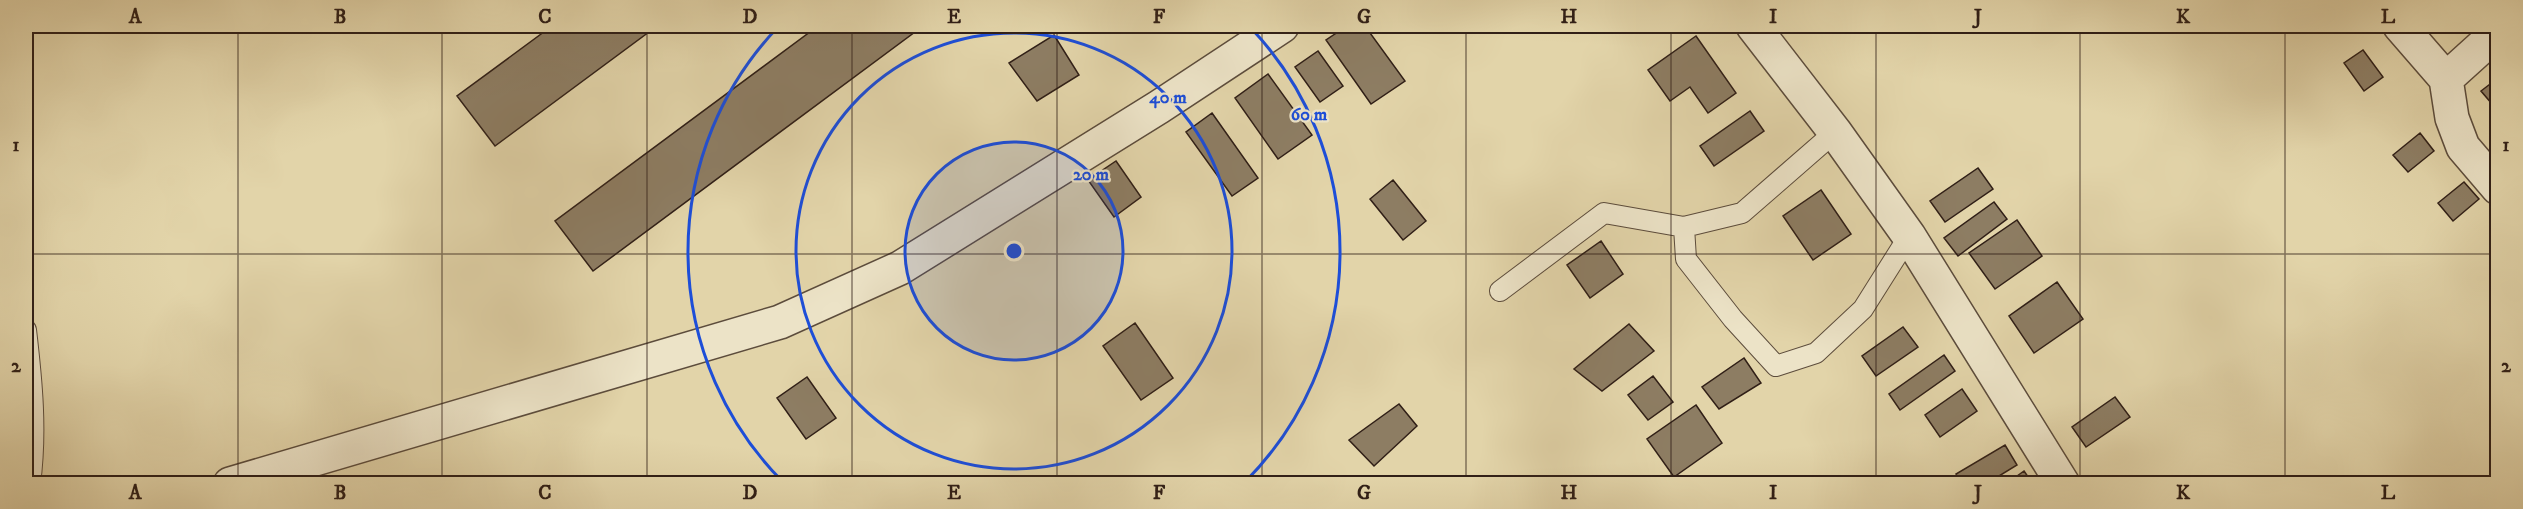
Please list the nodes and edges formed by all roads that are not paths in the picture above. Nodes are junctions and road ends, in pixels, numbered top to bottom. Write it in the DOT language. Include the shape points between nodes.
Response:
graph roads {
  1 [pos="1282,26"];
  2 [pos="1753,26"];
  3 [pos="2400,26"];
  4 [pos="2498,32"];
  5 [pos="2446,79"];
  6 [pos="1835,132"];
  7 [pos="2498,188"];
  8 [pos="1683,227"];
  9 [pos="1909,236"];
  10 [pos="1500,291"];
  11 [pos="26,330"];
  12 [pos="30,483"];
  13 [pos="230,483"];
  14 [pos="2063,483"];
  1 -- 13 [label="street" via="900,268 780,322"];
  2 -- 6 [label="street"];
  3 -- 5 [label="street"];
  4 -- 5 [label="street"];
  5 -- 7 [label="street" via="2452,118 2463,147"];
  6 -- 8 [label="lane" via="1742,213"];
  6 -- 9 [label="street"];
  8 -- 9 [label="lane" via="1686,259 1776,366 1816,353 1863,309"];
  8 -- 10 [label="lane" via="1604,213"];
  9 -- 14 [label="street"];
  11 -- 12 [label="lane" via="34,456"];
}
